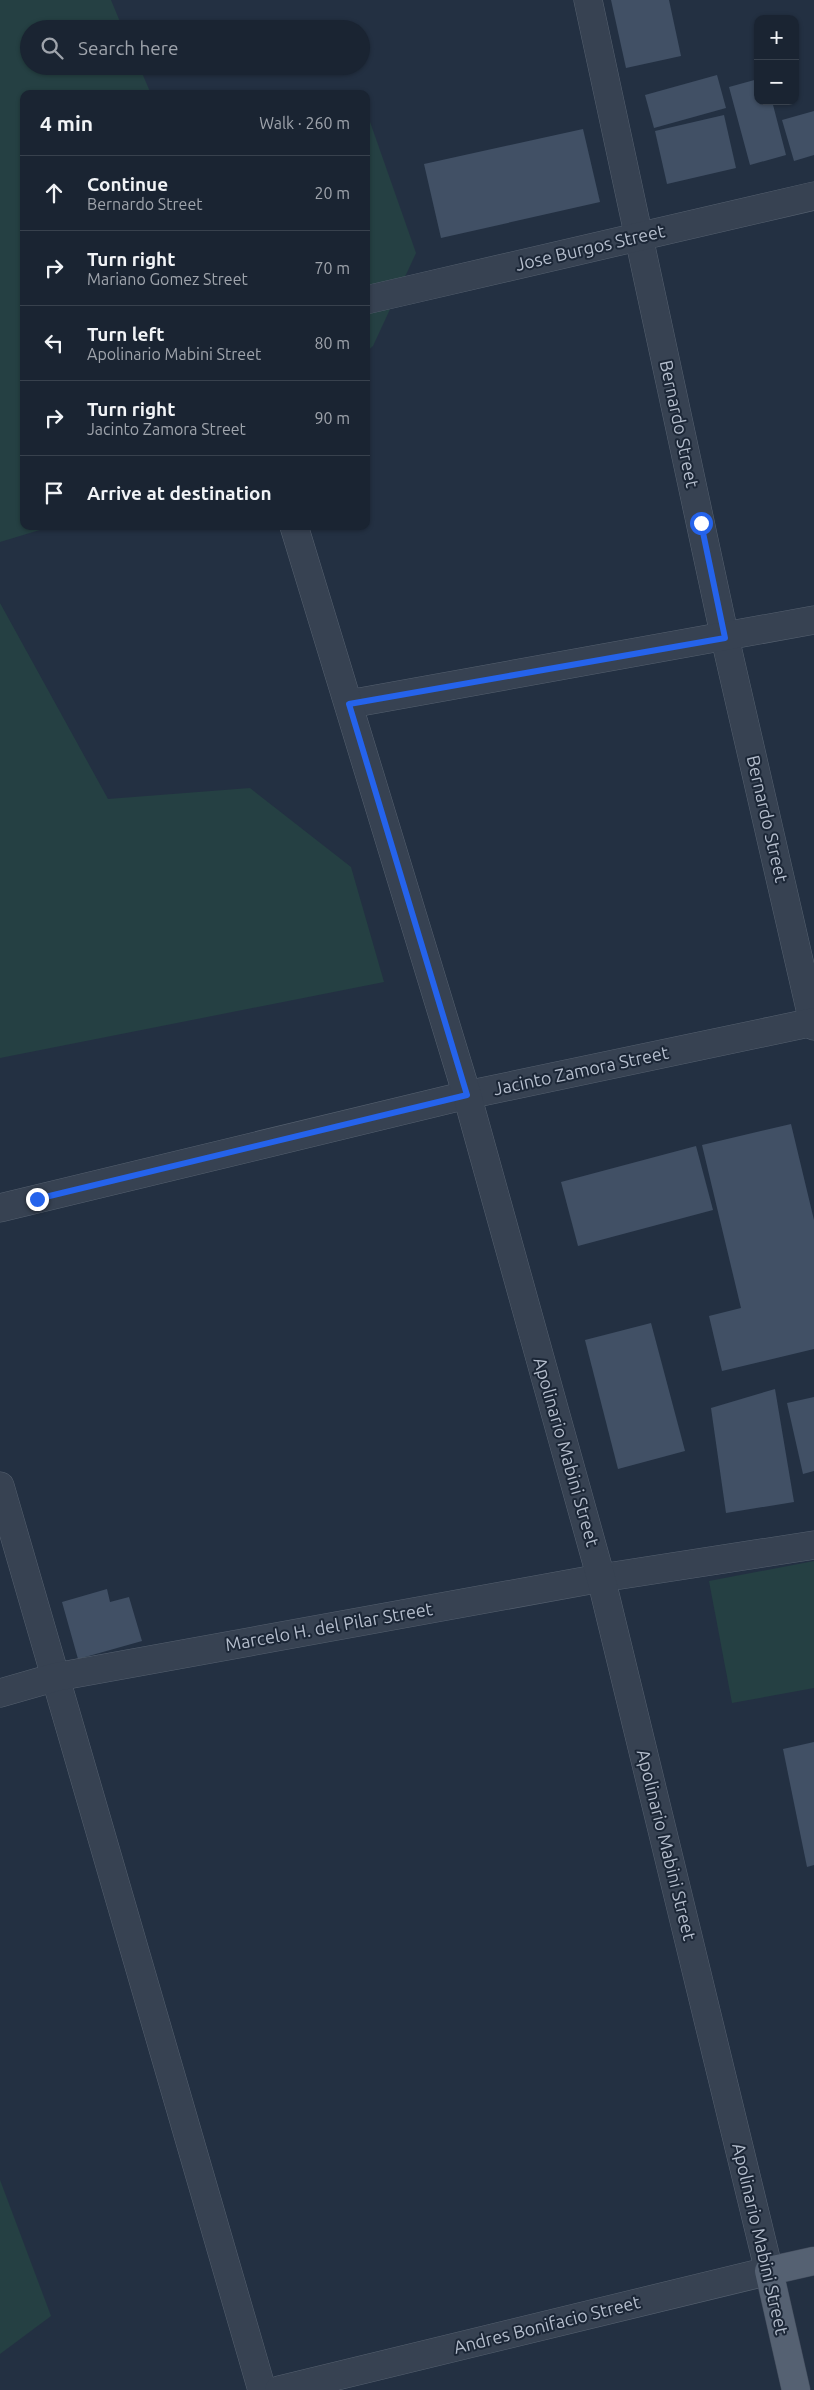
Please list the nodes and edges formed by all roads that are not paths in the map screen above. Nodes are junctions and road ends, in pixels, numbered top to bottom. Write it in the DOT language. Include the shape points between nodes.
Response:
graph roads {
  1 [pos="588,0"];
  2 [pos="814,196"];
  3 [pos="639,237"];
  4 [pos="370,299"];
  5 [pos="295,530"];
  6 [pos="814,620"];
  7 [pos="725,638"];
  8 [pos="349,704"];
  9 [pos="814,1023"];
  10 [pos="467,1095"];
  11 [pos="0,1208"];
  12 [pos="0,1486"];
  13 [pos="814,1544"];
  14 [pos="601,1578"];
  15 [pos="56,1677"];
  16 [pos="0,1693"];
  17 [pos="814,2261"];
  18 [pos="769,2271"];
  19 [pos="262,2390"];
  20 [pos="279,2390"];
  21 [pos="796,2390"];
  1 -- 3 [label="street, Bernardo Street"];
  2 -- 3 [label="street, Jose Burgos Street"];
  3 -- 4 [label="street, Jose Burgos Street"];
  3 -- 7 [label="street, Bernardo Street"];
  5 -- 8 [label="street, Apolinario Mabini Street"];
  6 -- 7 [label="street"];
  7 -- 8 [label="street"];
  7 -- 9 [label="street, Bernardo Street"];
  8 -- 10 [label="street, Apolinario Mabini Street"];
  9 -- 10 [label="street, Jacinto Zamora Street"];
  10 -- 11 [label="street, Jacinto Zamora Street"];
  10 -- 14 [label="street, Apolinario Mabini Street"];
  12 -- 15 [label="street"];
  13 -- 14 [label="street, Marcelo H. del Pilar Street"];
  14 -- 15 [label="street, Marcelo H. del Pilar Street"];
  14 -- 18 [label="street, Apolinario Mabini Street"];
  15 -- 16 [label="street, Marcelo H. del Pilar Street"];
  15 -- 19 [label="street"];
  17 -- 18 [label="main road, Andres Bonifacio Street"];
  18 -- 20 [label="street, Andres Bonifacio Street"];
  18 -- 21 [label="main road, Apolinario Mabini Street"];
}
